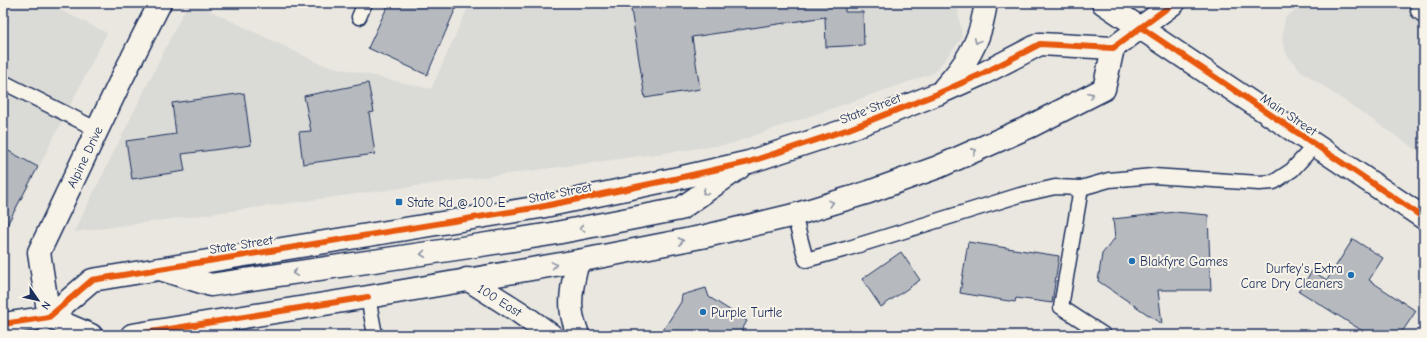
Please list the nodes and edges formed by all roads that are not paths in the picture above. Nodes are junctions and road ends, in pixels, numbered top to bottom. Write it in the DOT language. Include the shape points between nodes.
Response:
graph roads {
  1 [pos="160,3"];
  2 [pos="366,3"];
  3 [pos="985,3"];
  4 [pos="1103,3"];
  5 [pos="1174,3"];
  6 [pos="1424,3"];
  7 [pos="1424,16"];
  8 [pos="359,17"];
  9 [pos="1142,28"];
  10 [pos="1113,48"];
  11 [pos="3,82"];
  12 [pos="937,94"];
  13 [pos="98,130"];
  14 [pos="1315,145"];
  15 [pos="749,162"];
  16 [pos="1081,188"];
  17 [pos="794,215"];
  18 [pos="1424,218"];
  19 [pos="462,248"];
  20 [pos="578,261"];
  21 [pos="159,269"];
  22 [pos="467,279"];
  23 [pos="368,297"];
  24 [pos="49,317"];
  25 [pos="3,324"];
  26 [pos="91,335"];
  27 [pos="132,335"];
  28 [pos="375,335"];
  29 [pos="551,335"];
  30 [pos="578,335"];
  31 [pos="1104,335"];
  1 -- 13 [label="main road, Alpine Drive"];
  2 -- 8 [label="lane"];
  3 -- 12 [label="main road, one-way" via="980,32 972,51 958,73"];
  4 -- 9 [label="main road, Main Street"];
  5 -- 9 [label="main road"];
  6 -- 7 [label="lane" via="1418,11"];
  9 -- 10 [label="main road"];
  9 -- 14 [label="main road, Main Street"];
  10 -- 12 [label="main road, State Street" via="1040,44"];
  17 -- 10 [label="main road, one-way" via="938,167 1031,126 1104,89"];
  11 -- 13 [label="lane"];
  12 -- 15 [label="main road, State Street" via="849,129"];
  13 -- 24 [label="main road, Alpine Drive" via="39,252"];
  14 -- 16 [label="lane" via="1292,170 1274,182 1153,176 1110,180"];
  14 -- 18 [label="main road, Main Street"];
  15 -- 19 [label="main road, one-way" via="680,209"];
  15 -- 21 [label="main road, State Street" via="540,207"];
  16 -- 17 [label="lane" via="1055,187 1020,195 806,260"];
  16 -- 31 [label="lane" via="1061,307"];
  20 -- 17 [label="main road, one-way" via="706,236"];
  19 -- 21 [label="main road, one-way" via="211,285"];
  19 -- 22 [label="main road"];
  22 -- 20 [label="main road, one-way"];
  20 -- 30 [label="main road" via="571,302"];
  21 -- 24 [label="main road, State Street" via="92,280"];
  22 -- 23 [label="main road"];
  22 -- 29 [label="main road, 100 East"];
  23 -- 27 [label="main road"];
  23 -- 28 [label="lane"];
  24 -- 25 [label="main road"];
  24 -- 26 [label="main road"];
}
